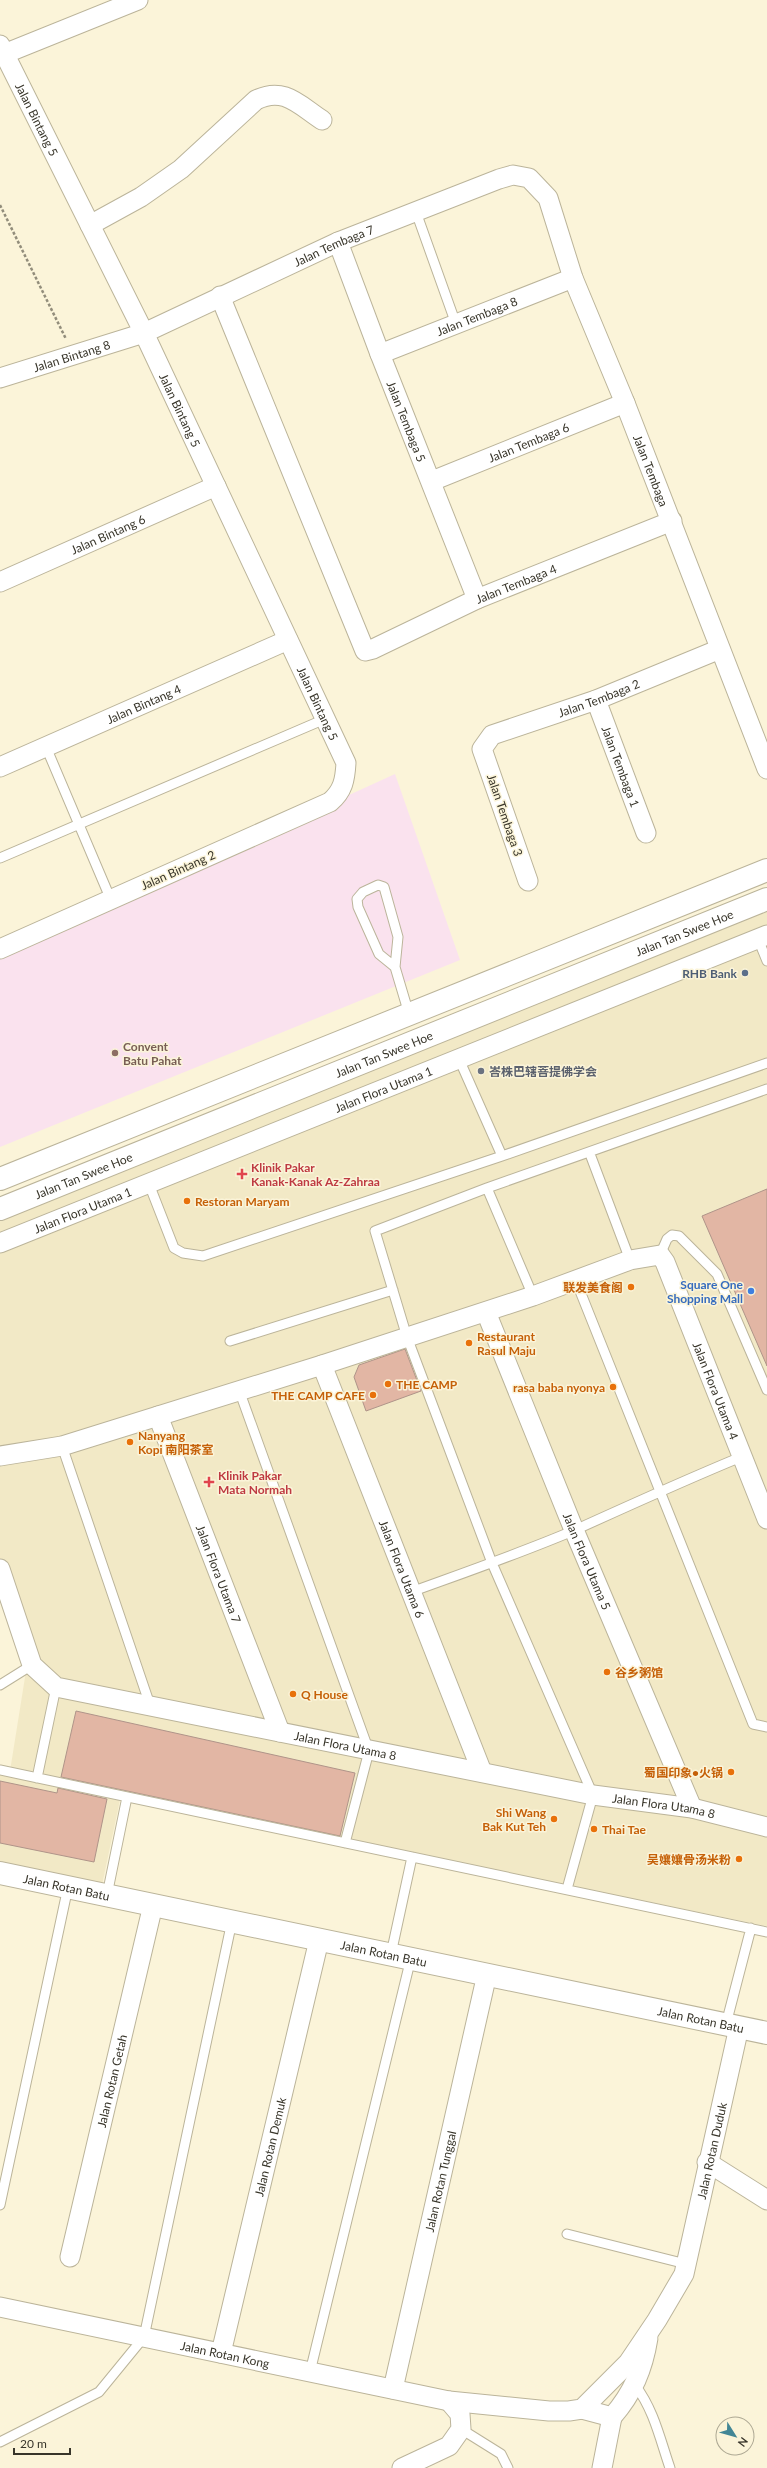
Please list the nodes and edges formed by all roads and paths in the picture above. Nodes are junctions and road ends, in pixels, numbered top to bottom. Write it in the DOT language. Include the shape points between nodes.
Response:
graph roads {
  1 [pos="138,0"];
  2 [pos="2,50"];
  3 [pos="322,120"];
  4 [pos="529,178"];
  5 [pos="0,205"];
  6 [pos="416,212"];
  7 [pos="90,225"];
  8 [pos="338,242"];
  9 [pos="573,278"];
  10 [pos="220,296"];
  11 [pos="456,324"];
  12 [pos="144,333"];
  13 [pos="380,354"];
  14 [pos="74,356"];
  15 [pos="0,378"];
  16 [pos="625,403"];
  17 [pos="432,481"];
  18 [pos="216,486"];
  19 [pos="672,521"];
  20 [pos="0,582"];
  21 [pos="477,599"];
  22 [pos="288,640"];
  23 [pos="720,649"];
  24 [pos="596,700"];
  25 [pos="325,719"];
  26 [pos="46,747"];
  27 [pos="482,749"];
  28 [pos="0,767"];
  29 [pos="767,769"];
  30 [pos="346,779"];
  31 [pos="78,823"];
  32 [pos="646,833"];
  33 [pos="0,858"];
  34 [pos="767,870"];
  35 [pos="528,881"];
  36 [pos="767,899"];
  37 [pos="111,900"];
  38 [pos="762,937"];
  39 [pos="0,949"];
  40 [pos="767,961"];
  41 [pos="395,967"];
  42 [pos="409,1016"];
  43 [pos="459,1059"];
  44 [pos="767,1063"];
  45 [pos="767,1089"];
  46 [pos="590,1154"];
  47 [pos="502,1156"];
  48 [pos="0,1179"];
  49 [pos="149,1184"];
  50 [pos="487,1188"];
  51 [pos="0,1209"];
  52 [pos="0,1243"];
  53 [pos="663,1258"];
  54 [pos="630,1260"];
  55 [pos="576,1281"];
  56 [pos="393,1290"];
  57 [pos="533,1296"];
  58 [pos="486,1312"];
  59 [pos="407,1337"];
  60 [pos="230,1341"];
  61 [pos="322,1365"];
  62 [pos="239,1390"];
  63 [pos="767,1390"];
  64 [pos="158,1416"];
  65 [pos="62,1446"];
  66 [pos="0,1456"];
  67 [pos="741,1457"];
  68 [pos="660,1490"];
  69 [pos="767,1519"];
  70 [pos="574,1530"];
  71 [pos="492,1563"];
  72 [pos="0,1569"];
  73 [pos="410,1592"];
  74 [pos="32,1665"];
  75 [pos="0,1685"];
  76 [pos="56,1687"];
  77 [pos="150,1705"];
  78 [pos="767,1727"];
  79 [pos="280,1732"];
  80 [pos="369,1751"];
  81 [pos="0,1770"];
  82 [pos="482,1772"];
  83 [pos="37,1778"];
  84 [pos="593,1795"];
  85 [pos="127,1797"];
  86 [pos="692,1808"];
  87 [pos="767,1827"];
  88 [pos="345,1843"];
  89 [pos="412,1857"];
  90 [pos="0,1873"];
  91 [pos="68,1887"];
  92 [pos="567,1889"];
  93 [pos="106,1895"];
  94 [pos="153,1905"];
  95 [pos="232,1921"];
  96 [pos="751,1928"];
  97 [pos="767,1932"];
  98 [pos="319,1940"];
  99 [pos="401,1956"];
  100 [pos="487,1974"];
  101 [pos="733,2025"];
  102 [pos="767,2033"];
  103 [pos="707,2162"];
  104 [pos="767,2200"];
  105 [pos="0,2205"];
  106 [pos="567,2234"];
  107 [pos="70,2257"];
  108 [pos="685,2269"];
  109 [pos="0,2307"];
  110 [pos="653,2326"];
  111 [pos="144,2337"];
  112 [pos="221,2353"];
  113 [pos="310,2372"];
  114 [pos="636,2385"];
  115 [pos="393,2389"];
  116 [pos="449,2401"];
  117 [pos="582,2409"];
  118 [pos="612,2417"];
  119 [pos="461,2429"];
  120 [pos="0,2442"];
  121 [pos="402,2468"];
  122 [pos="508,2468"];
  123 [pos="602,2468"];
  124 [pos="670,2468"];
  1 -- 2 [label="street"];
  2 -- 7 [label="street, Jalan Bintang 5"];
  3 -- 7 [label="street" via="288,97 267,94 256,100 181,169 141,197"];
  4 -- 6 [label="street, Jalan Tembaga 7" via="513,175 506,177"];
  4 -- 9 [label="street, Jalan Tembaga" via="548,198"];
  5 -- 14 [label="path"];
  6 -- 8 [label="street, Jalan Tembaga 7"];
  6 -- 11 [label="lane"];
  7 -- 12 [label="street, Jalan Bintang 5"];
  8 -- 10 [label="street, Jalan Tembaga 7"];
  8 -- 13 [label="street, Jalan Tembaga 5"];
  9 -- 11 [label="street, Jalan Tembaga 8"];
  9 -- 16 [label="street, Jalan Tembaga"];
  10 -- 12 [label="street, Jalan Tembaga 7"];
  10 -- 21 [label="street, Jalan Tembaga 4" via="363,650 373,649"];
  11 -- 13 [label="street, Jalan Tembaga 8"];
  12 -- 14 [label="street, Jalan Bintang 8"];
  12 -- 18 [label="street, Jalan Bintang 5"];
  13 -- 17 [label="street, Jalan Tembaga 5"];
  14 -- 15 [label="street, Jalan Bintang 8"];
  16 -- 17 [label="street, Jalan Tembaga 6"];
  16 -- 19 [label="street, Jalan Tembaga"];
  17 -- 21 [label="street, Jalan Tembaga 5"];
  18 -- 20 [label="street, Jalan Bintang 6"];
  18 -- 22 [label="street, Jalan Bintang 5"];
  19 -- 21 [label="street, Jalan Tembaga 4"];
  19 -- 23 [label="street, Jalan Tembaga"];
  22 -- 25 [label="street, Jalan Bintang 5"];
  22 -- 26 [label="street, Jalan Bintang 4"];
  23 -- 24 [label="street, Jalan Tembaga 2"];
  23 -- 29 [label="street, Jalan Tembaga"];
  24 -- 27 [label="street, Jalan Tembaga 2" via="492,735"];
  24 -- 32 [label="street, Jalan Tembaga 1"];
  25 -- 30 [label="street, Jalan Bintang 5" via="346,763"];
  25 -- 31 [label="lane"];
  26 -- 28 [label="street, Jalan Bintang 4"];
  26 -- 31 [label="lane"];
  27 -- 35 [label="street, Jalan Tembaga 3"];
  30 -- 37 [label="street, Jalan Bintang 2" via="339,794 330,802"];
  31 -- 33 [label="lane"];
  31 -- 37 [label="lane"];
  34 -- 42 [label="main road"];
  36 -- 51 [label="main road, Jalan Tan Swee Hoe"];
  37 -- 39 [label="street, Jalan Bintang 2"];
  38 -- 40 [label="lane"];
  38 -- 43 [label="street, Jalan Flora Utama 1"];
  41 -- 41 [label="lane" via="398,937 388,894 384,886 378,885 363,892 357,899 358,907 379,954"];
  41 -- 42 [label="lane"];
  42 -- 48 [label="main road"];
  43 -- 47 [label="lane"];
  43 -- 49 [label="street, Jalan Flora Utama 1"];
  44 -- 47 [label="lane"];
  45 -- 46 [label="lane"];
  46 -- 50 [label="lane"];
  46 -- 54 [label="lane"];
  47 -- 49 [label="lane" via="202,1256 183,1253 174,1248"];
  49 -- 52 [label="street, Jalan Flora Utama 1"];
  50 -- 56 [label="lane" via="377,1229 375,1233"];
  50 -- 57 [label="lane"];
  53 -- 54 [label="street"];
  53 -- 63 [label="lane" via="667,1239 672,1235 679,1236 717,1274"];
  53 -- 67 [label="street, Jalan Flora Utama 4"];
  54 -- 55 [label="street"];
  55 -- 57 [label="street"];
  55 -- 68 [label="lane"];
  56 -- 59 [label="lane"];
  56 -- 60 [label="lane"];
  57 -- 58 [label="street"];
  58 -- 59 [label="street"];
  58 -- 70 [label="street, Jalan Flora Utama 5"];
  59 -- 61 [label="street"];
  59 -- 71 [label="lane"];
  61 -- 62 [label="street"];
  61 -- 73 [label="street, Jalan Flora Utama 6"];
  62 -- 64 [label="street"];
  62 -- 80 [label="lane"];
  64 -- 65 [label="street"];
  64 -- 79 [label="street, Jalan Flora Utama 7"];
  65 -- 66 [label="street"];
  65 -- 77 [label="lane"];
  67 -- 68 [label="lane"];
  67 -- 69 [label="street, Jalan Flora Utama 4"];
  68 -- 70 [label="lane"];
  68 -- 78 [label="lane" via="753,1724"];
  70 -- 71 [label="lane"];
  70 -- 86 [label="street, Jalan Flora Utama 5"];
  71 -- 73 [label="lane"];
  71 -- 84 [label="lane"];
  72 -- 74 [label="street"];
  73 -- 82 [label="street, Jalan Flora Utama 6"];
  74 -- 75 [label="lane"];
  74 -- 76 [label="street"];
  76 -- 77 [label="street, Jalan Flora Utama 8"];
  76 -- 83 [label="lane"];
  77 -- 79 [label="street, Jalan Flora Utama 8"];
  79 -- 80 [label="street, Jalan Flora Utama 8"];
  80 -- 82 [label="street, Jalan Flora Utama 8"];
  80 -- 88 [label="lane"];
  81 -- 83 [label="lane"];
  82 -- 84 [label="street, Jalan Flora Utama 8"];
  83 -- 85 [label="lane"];
  84 -- 86 [label="street, Jalan Flora Utama 8"];
  84 -- 92 [label="lane"];
  85 -- 88 [label="lane"];
  85 -- 93 [label="lane"];
  86 -- 87 [label="street, Jalan Flora Utama 8"];
  88 -- 89 [label="lane"];
  89 -- 92 [label="lane"];
  89 -- 99 [label="lane"];
  90 -- 91 [label="main road, Jalan Rotan Batu"];
  91 -- 93 [label="main road, Jalan Rotan Batu"];
  91 -- 105 [label="lane"];
  92 -- 96 [label="lane"];
  93 -- 94 [label="main road, Jalan Rotan Batu"];
  94 -- 95 [label="main road, Jalan Rotan Batu"];
  94 -- 107 [label="street, Jalan Rotan Getah"];
  95 -- 98 [label="main road, Jalan Rotan Batu"];
  95 -- 111 [label="lane"];
  96 -- 97 [label="lane"];
  96 -- 101 [label="lane"];
  98 -- 99 [label="main road, Jalan Rotan Batu"];
  98 -- 112 [label="street, Jalan Rotan Demuk"];
  99 -- 100 [label="main road, Jalan Rotan Batu"];
  99 -- 113 [label="lane"];
  100 -- 101 [label="main road, Jalan Rotan Batu"];
  100 -- 115 [label="street, Jalan Rotan Tunggal"];
  101 -- 102 [label="main road, Jalan Rotan Batu"];
  101 -- 103 [label="street, Jalan Rotan Duduk"];
  103 -- 104 [label="street"];
  103 -- 108 [label="street, Jalan Rotan Duduk"];
  106 -- 108 [label="lane"];
  108 -- 110 [label="street, Jalan Rotan Duduk"];
  109 -- 111 [label="street, Jalan Rotan Kong"];
  110 -- 114 [label="street"];
  110 -- 117 [label="street" via="628,2363"];
  111 -- 112 [label="street, Jalan Rotan Kong"];
  111 -- 120 [label="lane" via="98,2392"];
  112 -- 113 [label="street, Jalan Rotan Kong"];
  113 -- 115 [label="street, Jalan Rotan Kong"];
  114 -- 118 [label="street"];
  114 -- 124 [label="lane" via="655,2418"];
  115 -- 116 [label="street, Jalan Rotan Kong"];
  116 -- 117 [label="street, Jalan Rotan Kong" via="549,2411 569,2412"];
  116 -- 119 [label="street" via="460,2414"];
  117 -- 118 [label="street"];
  118 -- 123 [label="street"];
  119 -- 121 [label="street" via="449,2446"];
  119 -- 122 [label="lane" via="501,2454"];
}
